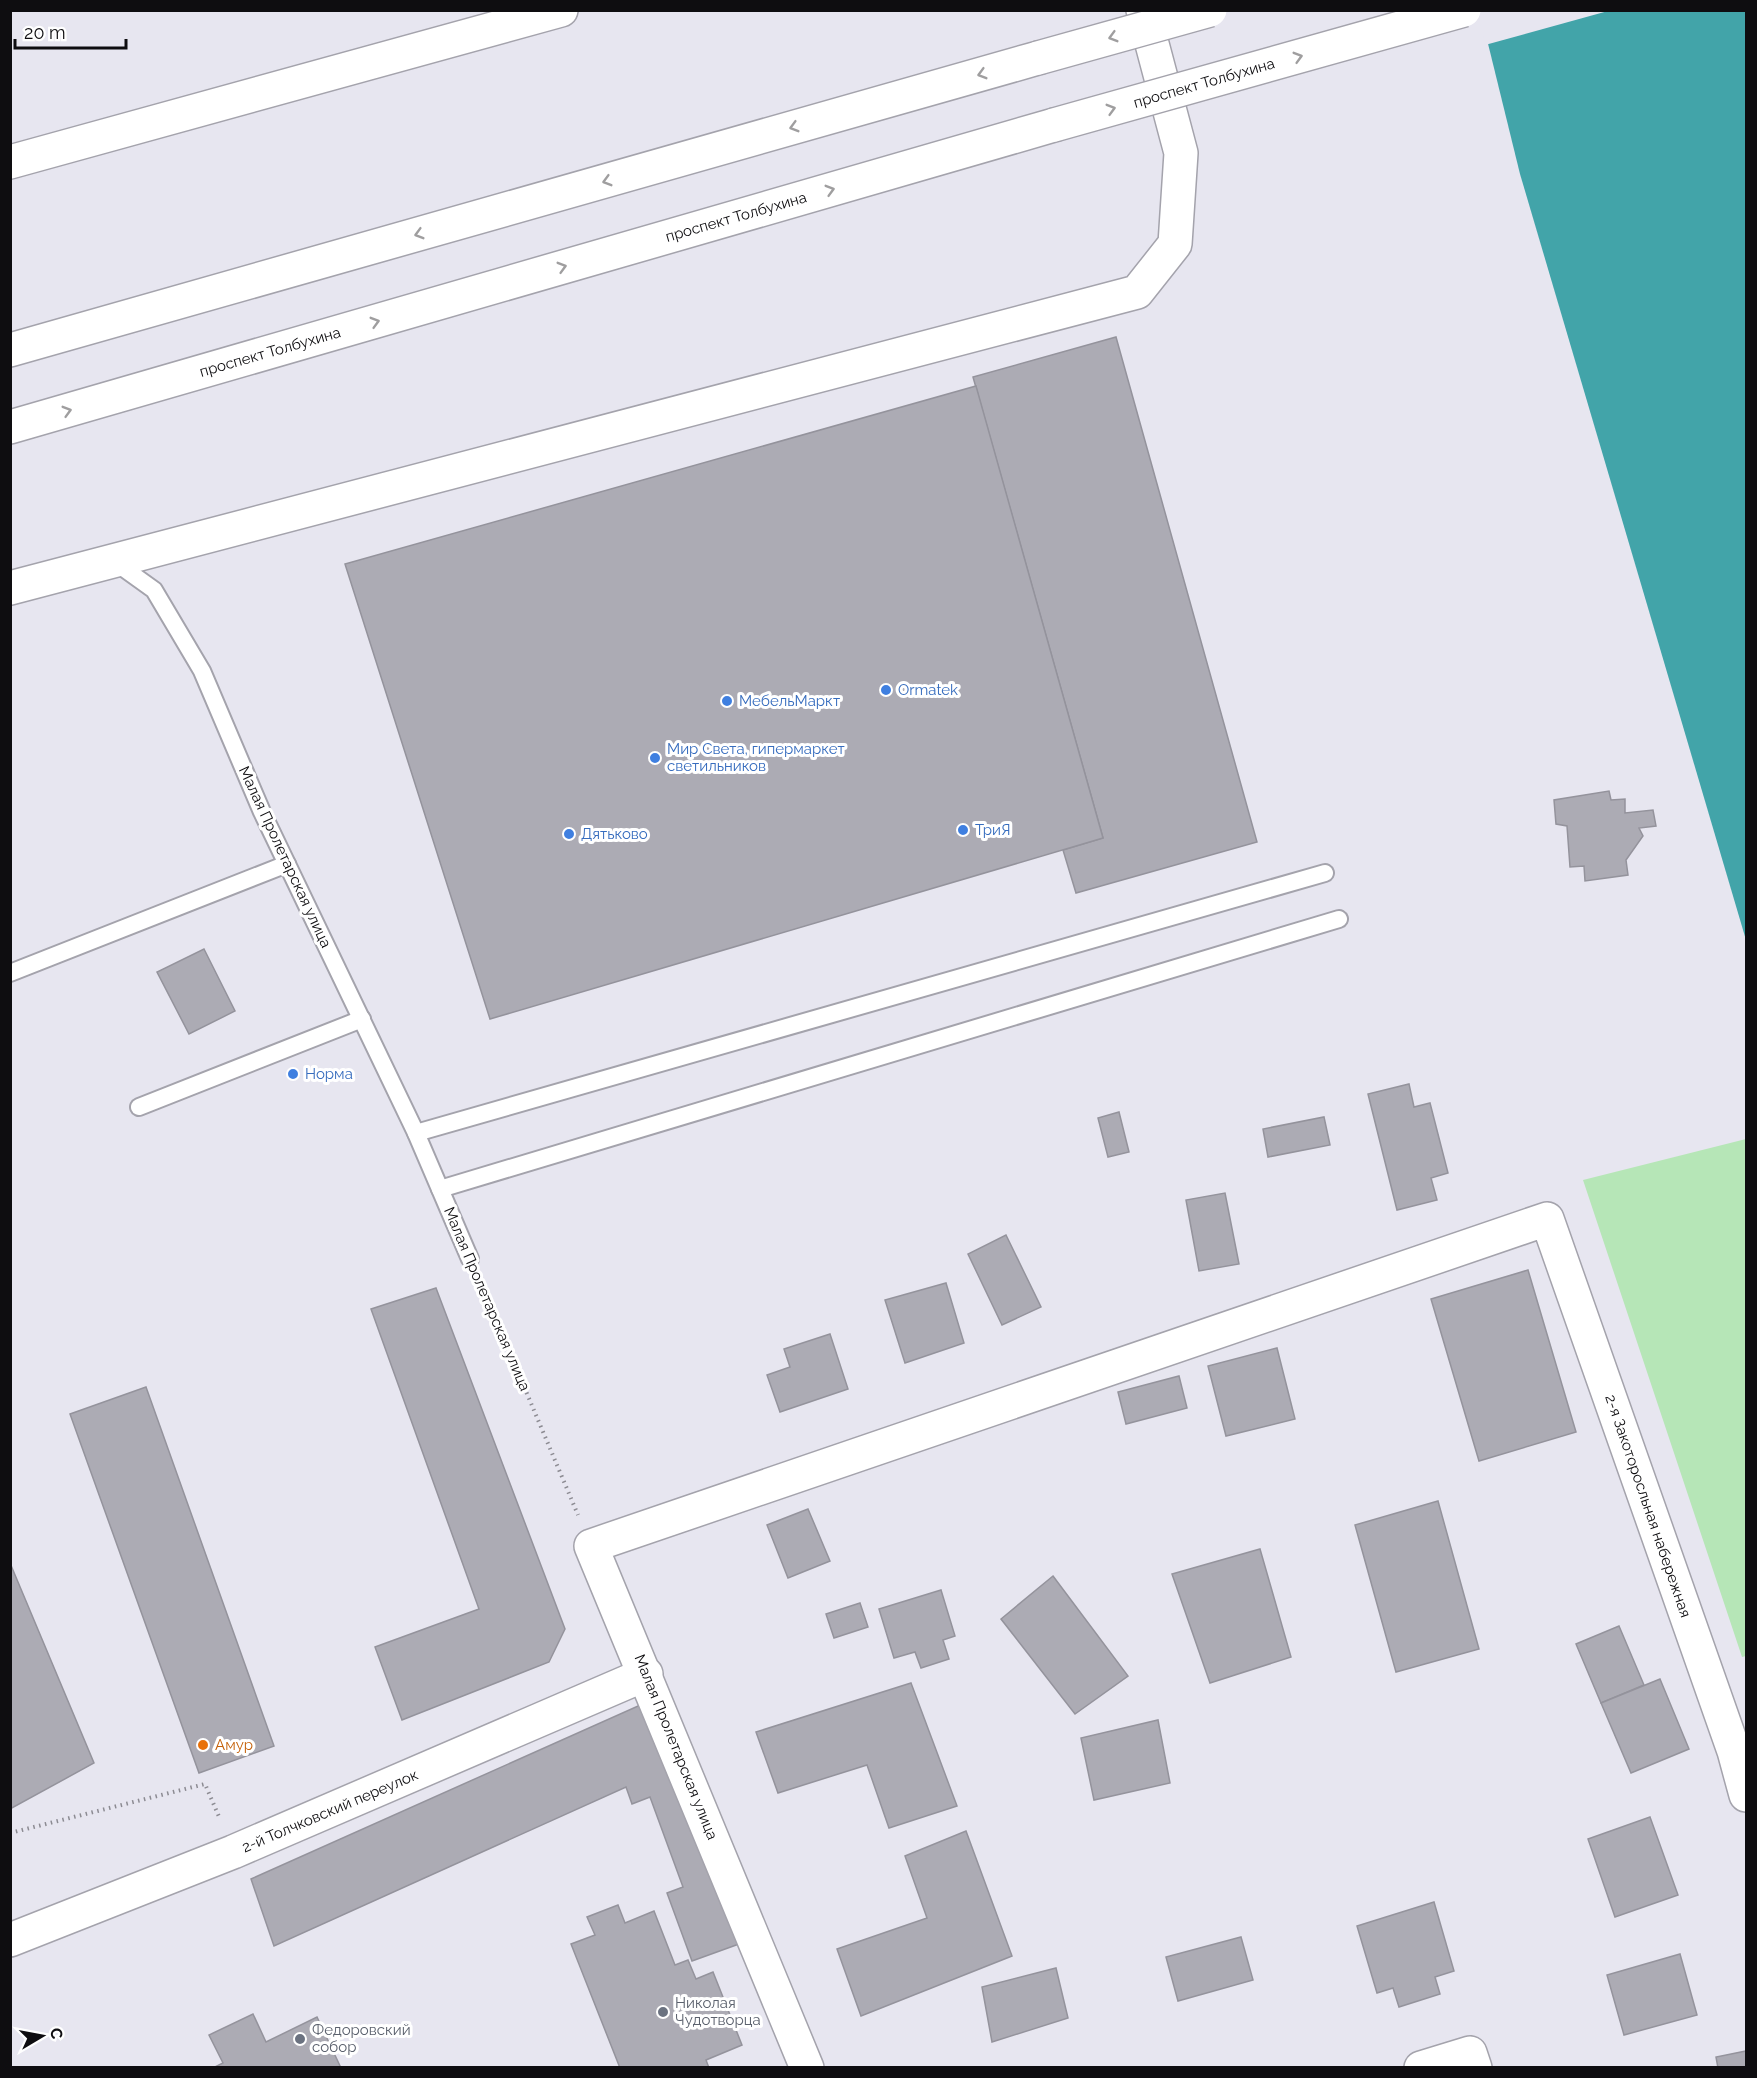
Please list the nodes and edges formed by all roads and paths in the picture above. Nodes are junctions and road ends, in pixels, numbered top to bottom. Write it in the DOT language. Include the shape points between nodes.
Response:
graph roads {
  1 [pos="561,10"];
  2 [pos="1143,10"];
  3 [pos="1210,10"];
  4 [pos="1464,10"];
  5 [pos="10,162"];
  6 [pos="10,350"];
  7 [pos="10,427"];
  8 [pos="114,562"];
  9 [pos="10,588"];
  10 [pos="287,864"];
  11 [pos="1325,873"];
  12 [pos="1339,919"];
  13 [pos="10,973"];
  14 [pos="362,1019"];
  15 [pos="139,1107"];
  16 [pos="416,1133"];
  17 [pos="440,1190"];
  18 [pos="470,1259"];
  19 [pos="591,1546"];
  20 [pos="646,1674"];
  21 [pos="1746,1795"];
  22 [pos="10,1833"];
  23 [pos="233,1852"];
  24 [pos="13,1932"];
  25 [pos="807,2067"];
  26 [pos="1421,2067"];
  27 [pos="1475,2067"];
  1 -- 5 [label="street"];
  2 -- 8 [label="street" via="1181,153 1174,244 1137,292"];
  3 -- 6 [label="street, one-way, bridge"];
  7 -- 4 [label="street, проспект Толбухина, one-way, bridge" via="1054,124"];
  8 -- 9 [label="street"];
  8 -- 10 [label="lane, Малая Пролетарская улица" via="154,590 202,672"];
  10 -- 13 [label="lane"];
  10 -- 14 [label="lane, Малая Пролетарская улица"];
  11 -- 16 [label="lane"];
  12 -- 17 [label="lane"];
  14 -- 15 [label="lane"];
  14 -- 16 [label="lane, Малая Пролетарская улица"];
  16 -- 17 [label="lane, Малая Пролетарская улица"];
  17 -- 18 [label="lane, Малая Пролетарская улица"];
  18 -- 19 [label="path, Малая Пролетарская улица"];
  19 -- 20 [label="street, Малая Пролетарская улица"];
  19 -- 21 [label="street, 2-я Закоторосльная набережная" via="1547,1219 1734,1751"];
  20 -- 23 [label="street, 2-й Толчковский переулок"];
  20 -- 25 [label="street, Малая Пролетарская улица"];
  22 -- 23 [label="path" via="205,1784"];
  23 -- 24 [label="street, 2-й Толчковский переулок"];
  26 -- 27 [label="street" via="1470,2053"];
}
